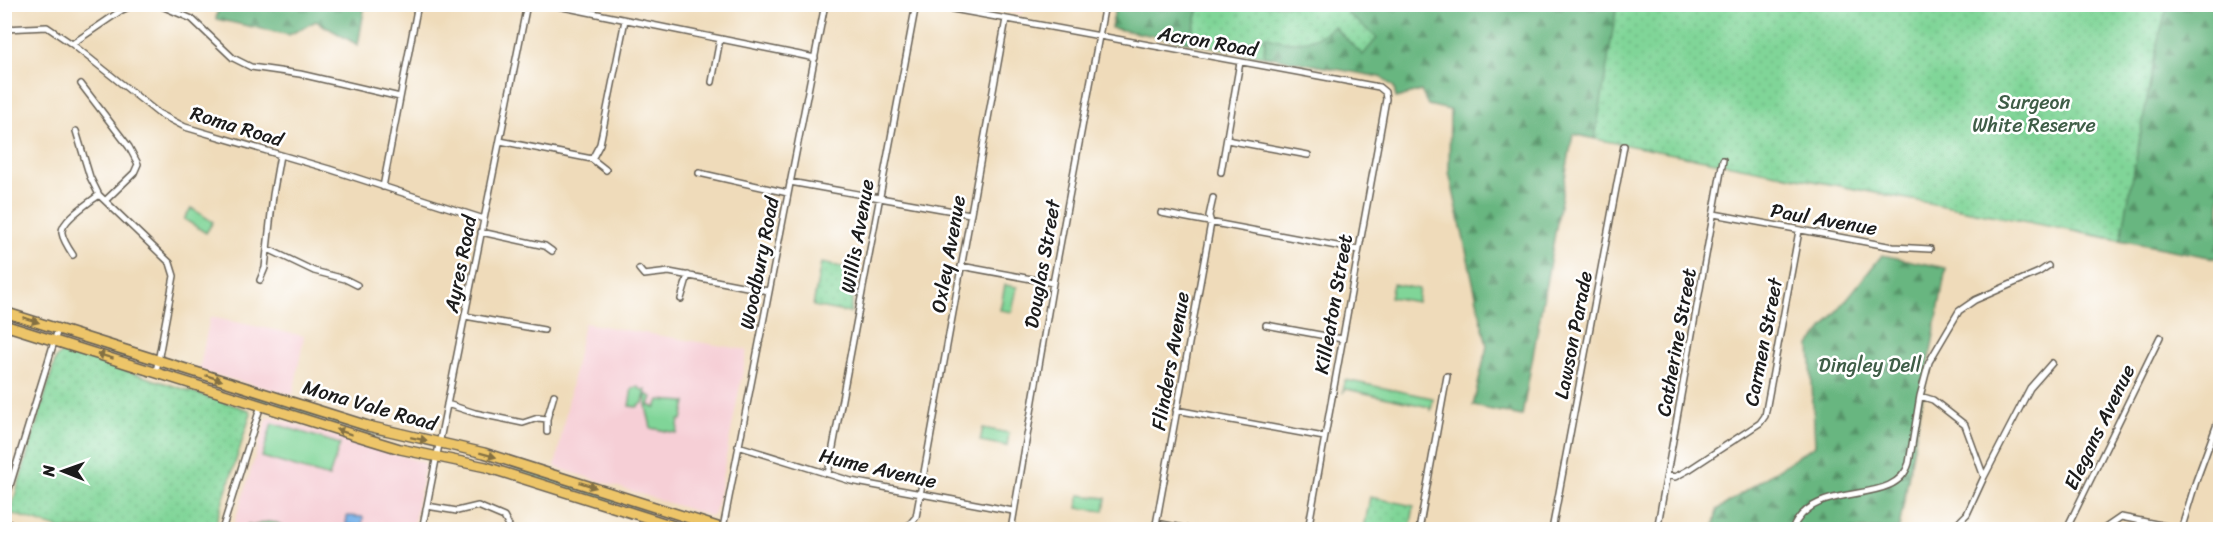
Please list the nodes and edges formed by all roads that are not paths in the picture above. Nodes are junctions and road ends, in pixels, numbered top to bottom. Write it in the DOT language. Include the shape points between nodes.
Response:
graph roads {
  1 [pos="157,4"];
  2 [pos="418,4"];
  3 [pos="527,4"];
  4 [pos="548,4"];
  5 [pos="825,4"];
  6 [pos="916,4"];
  7 [pos="925,4"];
  8 [pos="1105,4"];
  9 [pos="135,5"];
  10 [pos="1006,19"];
  11 [pos="625,20"];
  12 [pos="4,29"];
  13 [pos="1100,36"];
  14 [pos="720,39"];
  15 [pos="72,44"];
  16 [pos="815,58"];
  17 [pos="1240,62"];
  18 [pos="712,82"];
  19 [pos="81,84"];
  20 [pos="1379,87"];
  21 [pos="400,98"];
  22 [pos="76,131"];
  23 [pos="1227,140"];
  24 [pos="500,141"];
  25 [pos="1624,146"];
  26 [pos="280,155"];
  27 [pos="1308,155"];
  28 [pos="592,159"];
  29 [pos="1724,160"];
  30 [pos="606,170"];
  31 [pos="1221,172"];
  32 [pos="699,173"];
  33 [pos="790,182"];
  34 [pos="383,187"];
  35 [pos="788,193"];
  36 [pos="99,195"];
  37 [pos="879,198"];
  38 [pos="1213,198"];
  39 [pos="106,200"];
  40 [pos="1161,213"];
  41 [pos="970,214"];
  42 [pos="1714,214"];
  43 [pos="484,219"];
  44 [pos="1211,223"];
  45 [pos="1799,231"];
  46 [pos="481,232"];
  47 [pos="268,249"];
  48 [pos="1930,249"];
  49 [pos="1358,250"];
  50 [pos="552,251"];
  51 [pos="73,255"];
  52 [pos="961,266"];
  53 [pos="2048,266"];
  54 [pos="639,269"];
  55 [pos="688,275"];
  56 [pos="260,279"];
  57 [pos="1053,283"];
  58 [pos="357,285"];
  59 [pos="768,291"];
  60 [pos="681,299"];
  61 [pos="4,312"];
  62 [pos="465,316"];
  63 [pos="4,325"];
  64 [pos="1266,325"];
  65 [pos="58,329"];
  66 [pos="544,330"];
  67 [pos="2160,337"];
  68 [pos="1341,339"];
  69 [pos="54,340"];
  70 [pos="159,360"];
  71 [pos="2052,363"];
  72 [pos="156,372"];
  73 [pos="1447,376"];
  74 [pos="554,394"];
  75 [pos="1920,396"];
  76 [pos="447,404"];
  77 [pos="261,405"];
  78 [pos="1176,410"];
  79 [pos="2220,416"];
  80 [pos="547,419"];
  81 [pos="547,432"];
  82 [pos="1324,437"];
  83 [pos="440,443"];
  84 [pos="738,446"];
  85 [pos="437,455"];
  86 [pos="828,474"];
  87 [pos="1667,476"];
  88 [pos="1984,477"];
  89 [pos="920,494"];
  90 [pos="4,505"];
  91 [pos="427,506"];
  92 [pos="1013,511"];
  93 [pos="4,522"];
  94 [pos="909,525"];
  95 [pos="1156,526"];
  96 [pos="725,529"];
  97 [pos="2181,529"];
  98 [pos="29,530"];
  99 [pos="222,530"];
  100 [pos="422,530"];
  101 [pos="511,530"];
  102 [pos="686,530"];
  103 [pos="1011,530"];
  104 [pos="1193,530"];
  105 [pos="1308,530"];
  106 [pos="1419,530"];
  107 [pos="1552,530"];
  108 [pos="1657,530"];
  109 [pos="1792,530"];
  110 [pos="1950,530"];
  111 [pos="2066,530"];
  112 [pos="2102,530"];
  1 -- 21 [label="street" via="192,19 233,58 251,67 300,74"];
  2 -- 21 [label="street"];
  3 -- 24 [label="street, Ayres Road"];
  4 -- 11 [label="street"];
  5 -- 16 [label="street, Woodbury Road"];
  6 -- 37 [label="street, Willis Avenue"];
  7 -- 10 [label="street, Acron Road"];
  8 -- 13 [label="street, Douglas Street"];
  9 -- 15 [label="street"];
  10 -- 13 [label="street, Acron Road"];
  10 -- 41 [label="street, Oxley Avenue"];
  11 -- 14 [label="street"];
  11 -- 28 [label="street" via="600,144"];
  12 -- 15 [label="street, Roma Road" via="47,27"];
  13 -- 17 [label="street, Acron Road"];
  13 -- 57 [label="street, Douglas Street"];
  14 -- 16 [label="street"];
  14 -- 18 [label="street"];
  15 -- 26 [label="street, Roma Road" via="158,113 184,127"];
  16 -- 33 [label="street, Woodbury Road"];
  17 -- 20 [label="street, Acron Road"];
  17 -- 23 [label="street"];
  19 -- 39 [label="street" via="138,164"];
  20 -- 49 [label="street, Killeaton Street" via="1386,99"];
  21 -- 34 [label="street"];
  22 -- 36 [label="street"];
  23 -- 27 [label="street"];
  23 -- 31 [label="street"];
  24 -- 28 [label="street"];
  24 -- 43 [label="street, Ayres Road"];
  25 -- 107 [label="street, Lawson Parade"];
  26 -- 34 [label="street, Roma Road"];
  26 -- 47 [label="street"];
  28 -- 30 [label="street"];
  29 -- 42 [label="street, Catherine Street"];
  32 -- 35 [label="street"];
  33 -- 35 [label="street, Woodbury Road"];
  33 -- 37 [label="street"];
  34 -- 43 [label="street, Roma Road"];
  35 -- 59 [label="street, Woodbury Road"];
  36 -- 39 [label="street"];
  36 -- 51 [label="street" via="61,229"];
  37 -- 41 [label="street"];
  37 -- 86 [label="street, Willis Avenue"];
  38 -- 44 [label="street, Flinders Avenue"];
  39 -- 70 [label="street" via="170,263 174,276"];
  40 -- 44 [label="street"];
  41 -- 52 [label="street, Oxley Avenue"];
  42 -- 45 [label="street, Paul Avenue"];
  42 -- 87 [label="street, Catherine Street"];
  43 -- 46 [label="street, Ayres Road"];
  44 -- 49 [label="street"];
  44 -- 78 [label="street, Flinders Avenue"];
  45 -- 48 [label="street, Paul Avenue" via="1893,247"];
  45 -- 87 [label="street, Carmen Street" via="1765,416 1690,469 1675,477"];
  46 -- 50 [label="street" via="545,246"];
  46 -- 62 [label="street, Ayres Road"];
  47 -- 56 [label="street"];
  47 -- 58 [label="street" via="314,271"];
  49 -- 68 [label="street, Killeaton Street"];
  52 -- 57 [label="street"];
  52 -- 89 [label="street, Oxley Avenue"];
  53 -- 75 [label="street" via="1959,311 1929,362"];
  54 -- 55 [label="street" via="644,274"];
  55 -- 59 [label="street"];
  55 -- 60 [label="street"];
  57 -- 92 [label="street, Douglas Street"];
  59 -- 84 [label="street, Woodbury Road"];
  61 -- 65 [label="highway, Mona Vale Road, one-way"];
  62 -- 66 [label="street"];
  62 -- 76 [label="street, Ayres Road"];
  63 -- 69 [label="highway, Mona Vale Road"];
  64 -- 68 [label="street"];
  65 -- 69 [label="street"];
  65 -- 70 [label="highway, Mona Vale Road"];
  67 -- 111 [label="street, Elegans Avenue"];
  68 -- 82 [label="street, Killeaton Street"];
  72 -- 69 [label="highway, Mona Vale Road, one-way"];
  69 -- 90 [label="street"];
  70 -- 72 [label="street"];
  70 -- 83 [label="highway, Mona Vale Road, one-way" via="384,431"];
  71 -- 88 [label="street" via="2030,388"];
  72 -- 77 [label="highway, Mona Vale Road"];
  73 -- 106 [label="street"];
  74 -- 80 [label="street"];
  75 -- 88 [label="street" via="1933,400 1965,425"];
  75 -- 109 [label="street" via="1909,463 1900,480 1884,488 1839,495 1814,504 1805,509"];
  76 -- 80 [label="street" via="523,423"];
  76 -- 83 [label="street, Ayres Road"];
  85 -- 77 [label="highway, Mona Vale Road, one-way" via="400,449"];
  77 -- 99 [label="street"];
  78 -- 82 [label="street"];
  78 -- 95 [label="street, Flinders Avenue"];
  79 -- 97 [label="street"];
  80 -- 81 [label="street"];
  82 -- 105 [label="street, Killeaton Street"];
  83 -- 85 [label="street, Ayres Road"];
  83 -- 96 [label="highway, Mona Vale Road, one-way" via="501,458"];
  84 -- 86 [label="street, Hume Avenue"];
  84 -- 96 [label="street, Woodbury Road"];
  85 -- 91 [label="street, Ayres Road"];
  85 -- 102 [label="highway, Mona Vale Road"];
  86 -- 89 [label="street, Hume Avenue"];
  87 -- 108 [label="street, Catherine Street"];
  88 -- 110 [label="street" via="1967,514"];
  89 -- 92 [label="street, Hume Avenue"];
  89 -- 94 [label="street, Oxley Avenue" via="916,517"];
  91 -- 100 [label="street, Ayres Road"];
  91 -- 101 [label="street" via="457,511 478,506 504,517"];
  92 -- 103 [label="street, Douglas Street"];
  93 -- 98 [label="street"];
  95 -- 104 [label="street"];
  97 -- 112 [label="street" via="2121,517"];
}
